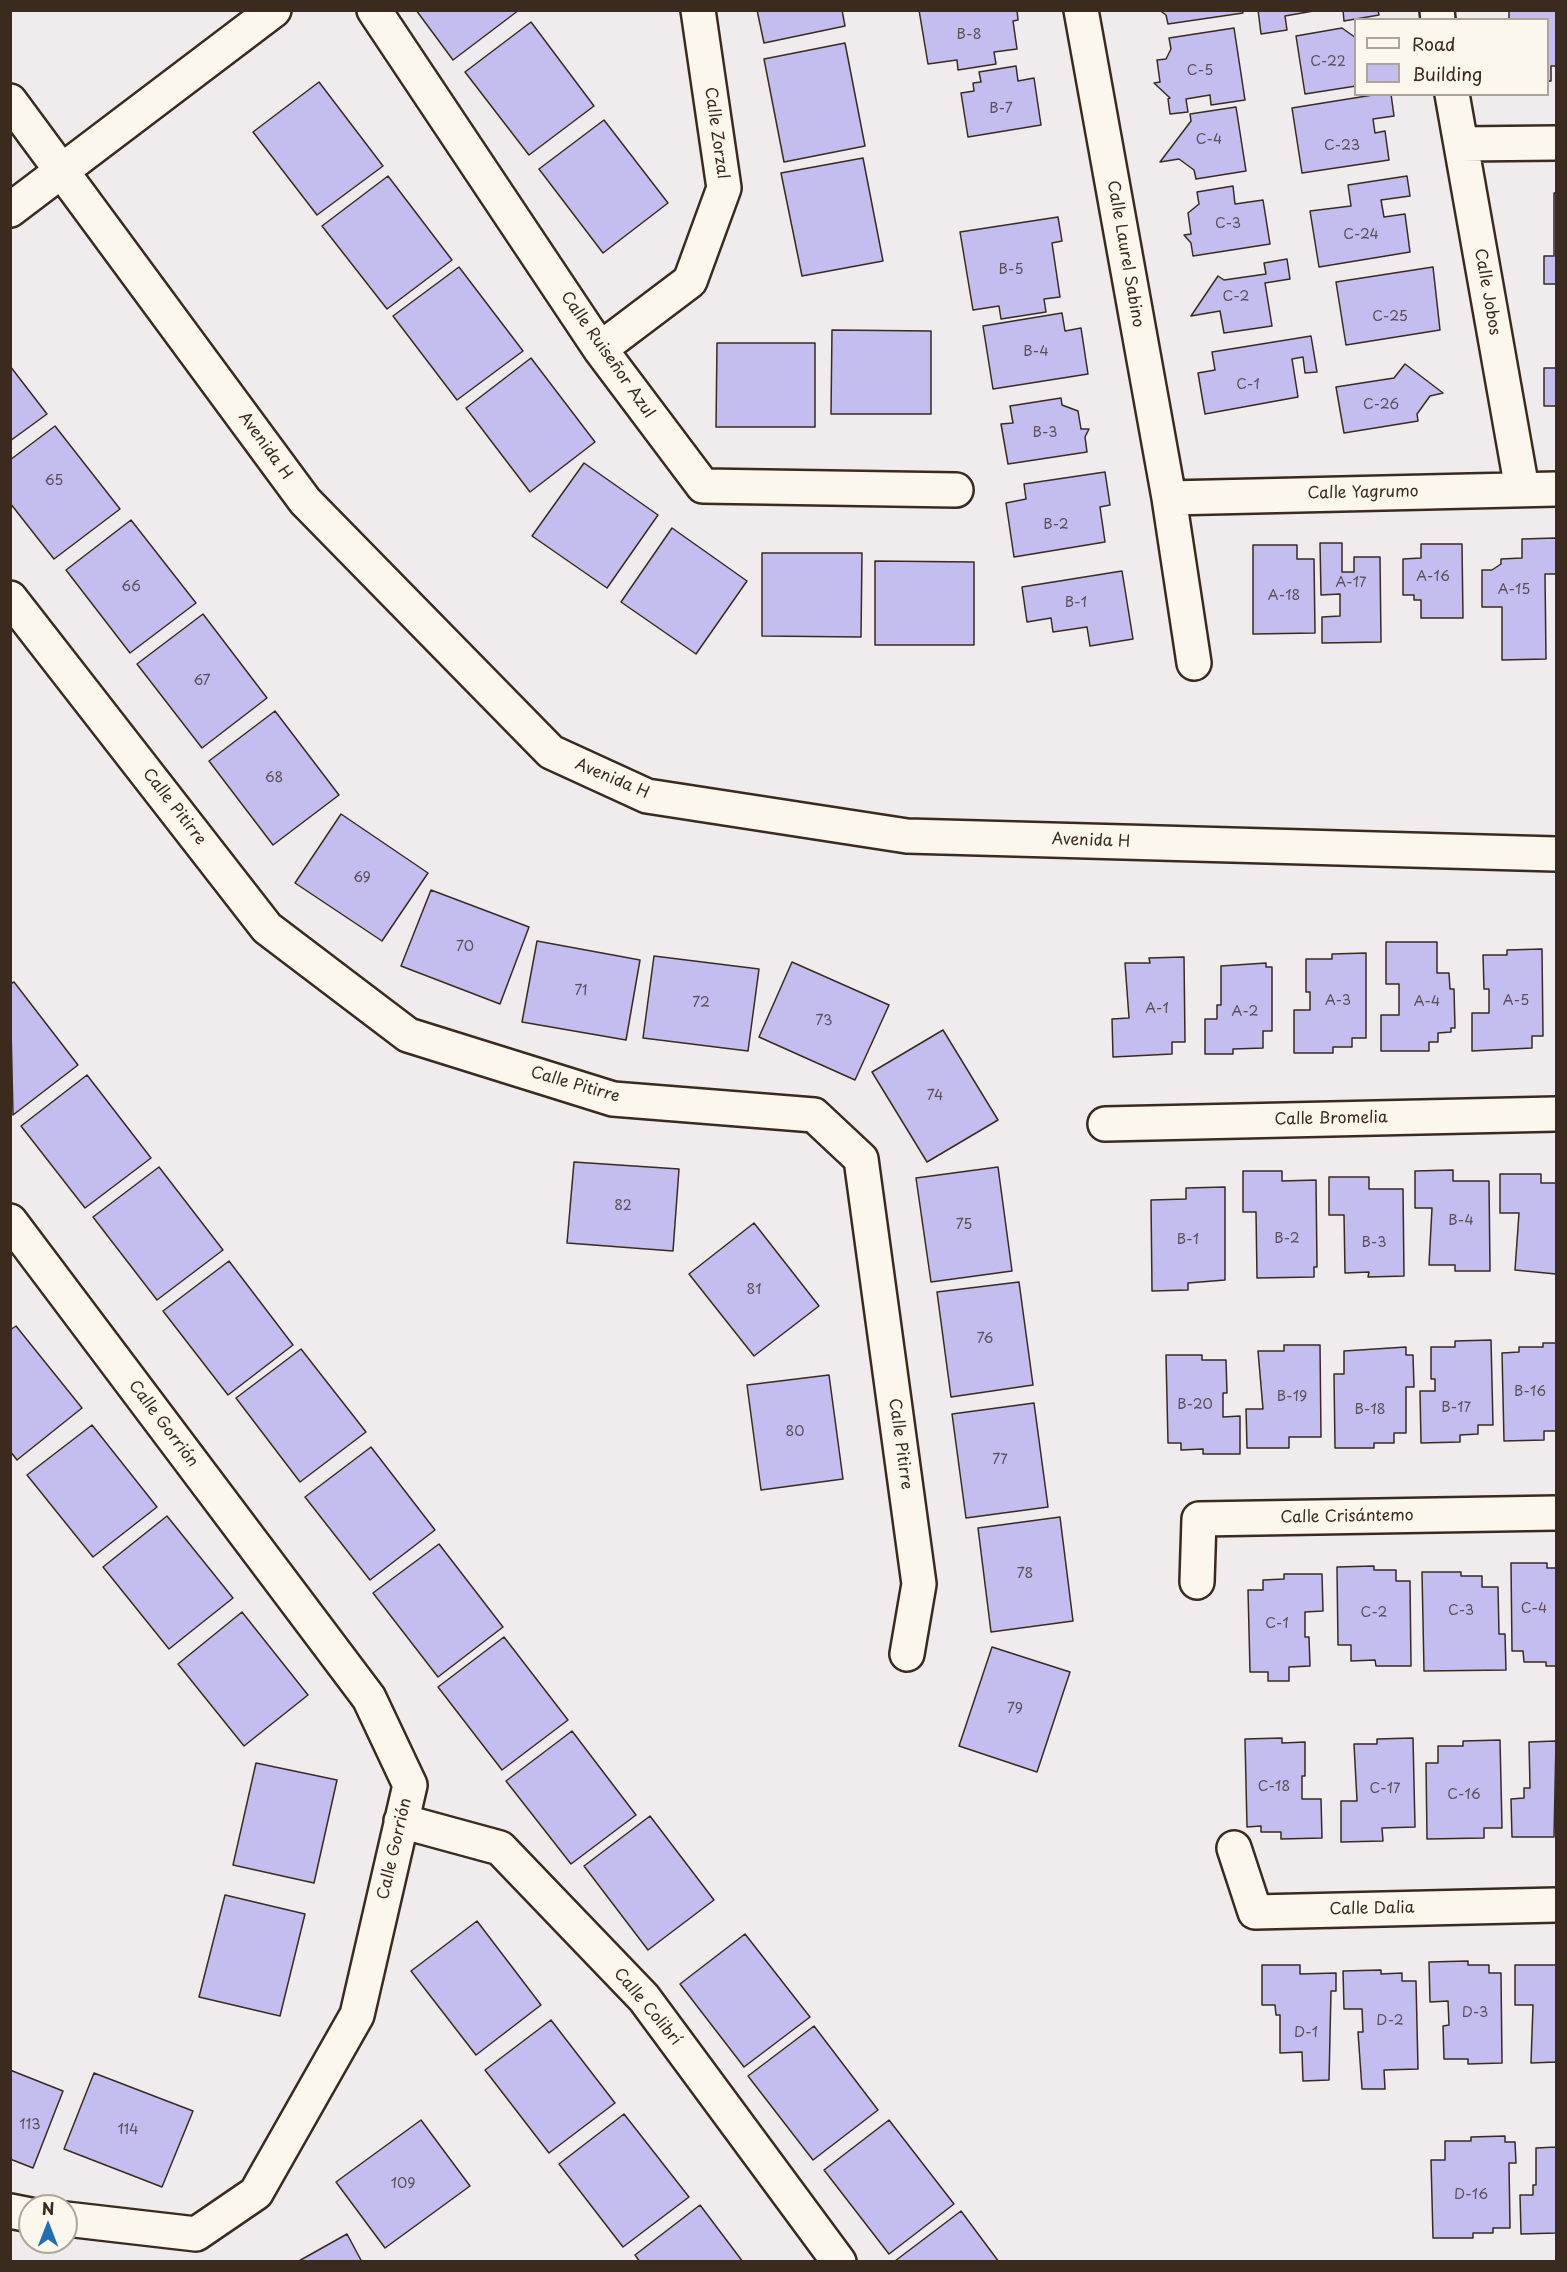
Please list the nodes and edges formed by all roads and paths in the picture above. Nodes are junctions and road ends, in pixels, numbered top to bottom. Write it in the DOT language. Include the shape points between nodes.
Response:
graph roads {
  1 [pos="274,10"];
  2 [pos="374,10"];
  3 [pos="698,10"];
  4 [pos="1081,10"];
  5 [pos="1452,96"];
  6 [pos="10,101"];
  7 [pos="1557,143"];
  8 [pos="1461,144"];
  9 [pos="62,170"];
  10 [pos="10,210"];
  11 [pos="600,349"];
  12 [pos="1522,489"];
  13 [pos="1557,489"];
  14 [pos="956,490"];
  15 [pos="1169,498"];
  16 [pos="10,597"];
  17 [pos="1194,663"];
  18 [pos="1557,854"];
  19 [pos="1557,1114"];
  20 [pos="1106,1124"];
  21 [pos="10,1221"];
  22 [pos="1557,1513"];
  23 [pos="1197,1582"];
  24 [pos="907,1654"];
  25 [pos="401,1821"];
  26 [pos="1234,1848"];
  27 [pos="1557,1905"];
  28 [pos="78,2220"];
  29 [pos="839,2262"];
  1 -- 9 [label="street"];
  2 -- 11 [label="street, Calle Ruiseñor Azul"];
  3 -- 11 [label="street, Calle Zorzal" via="724,188 690,281"];
  4 -- 15 [label="street, Calle Laurel Sabino"];
  5 -- 8 [label="street, Calle Jobos"];
  6 -- 9 [label="street, Avenida H"];
  7 -- 8 [label="street"];
  8 -- 12 [label="street, Calle Jobos"];
  9 -- 10 [label="street"];
  9 -- 18 [label="street, Avenida H" via="305,501 551,752 636,791 647,796 907,836"];
  11 -- 14 [label="street, Calle Ruiseñor Azul" via="703,486"];
  12 -- 13 [label="street, Calle Yagrumo"];
  12 -- 15 [label="street, Calle Yagrumo"];
  15 -- 17 [label="street, Calle Laurel Sabino"];
  16 -- 24 [label="street, Calle Pitirre" via="267,928 408,1035 613,1099 814,1115 861,1159 919,1584"];
  19 -- 20 [label="street, Calle Bromelia"];
  21 -- 25 [label="street, Calle Gorrión" via="369,1698 410,1785"];
  22 -- 23 [label="street, Calle Crisántemo" via="1200,1519"];
  25 -- 28 [label="street, Calle Gorrión" via="357,2015 256,2193 196,2234"];
  25 -- 29 [label="street, Calle Colibrí" via="500,1848 644,1998"];
  26 -- 27 [label="street, Calle Dalia" via="1255,1912"];
}
